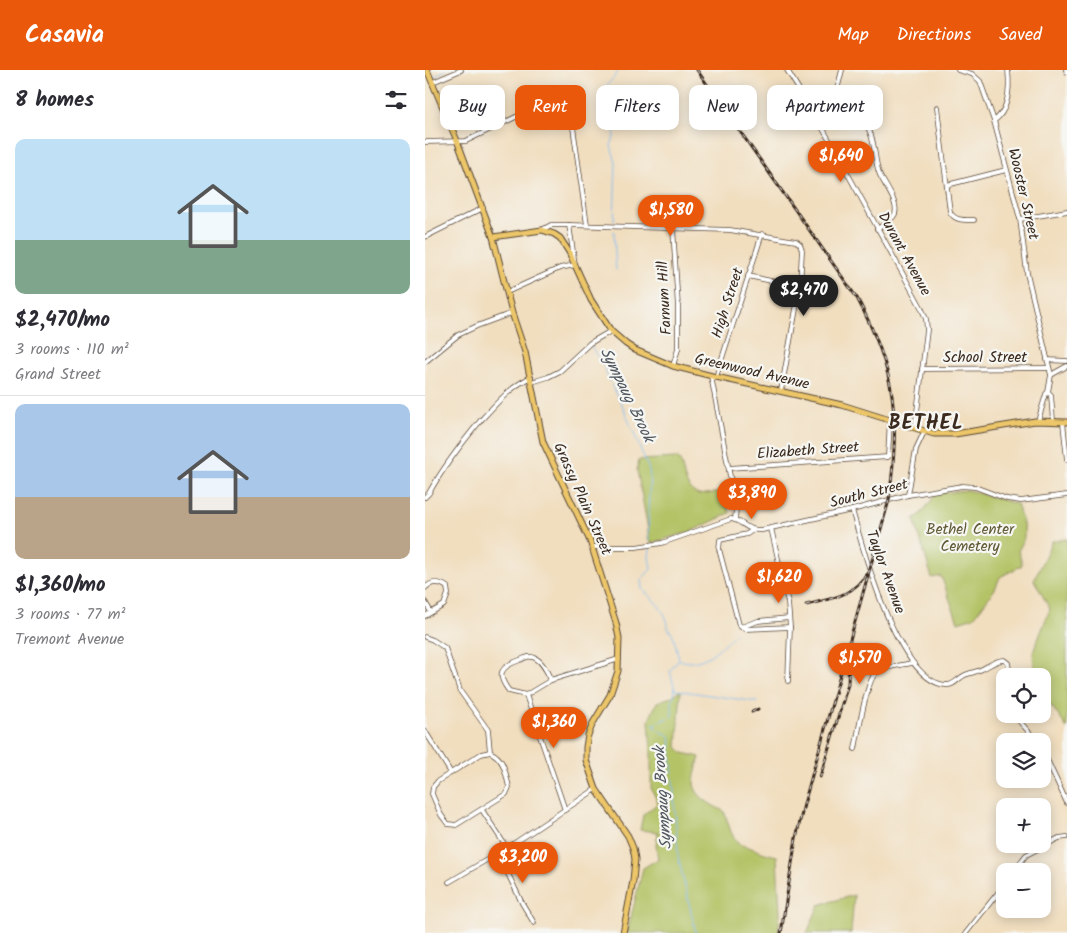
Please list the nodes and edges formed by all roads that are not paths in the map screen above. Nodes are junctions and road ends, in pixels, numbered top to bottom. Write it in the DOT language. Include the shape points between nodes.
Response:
graph roads {
  1 [pos="427,70"];
  2 [pos="461,70"];
  3 [pos="787,70"];
  4 [pos="842,70"];
  5 [pos="958,70"];
  6 [pos="1008,70"];
  7 [pos="432,78"];
  8 [pos="796,85"];
  9 [pos="838,85"];
  10 [pos="937,107"];
  11 [pos="994,121"];
  12 [pos="824,130"];
  13 [pos="869,130"];
  14 [pos="425,142"];
  15 [pos="458,142"];
  16 [pos="1006,170"];
  17 [pos="947,185"];
  18 [pos="483,208"];
  19 [pos="1067,211"];
  20 [pos="974,220"];
  21 [pos="1020,220"];
  22 [pos="569,225"];
  23 [pos="587,225"];
  24 [pos="673,228"];
  25 [pos="877,229"];
  26 [pos="541,230"];
  27 [pos="762,234"];
  28 [pos="425,237"];
  29 [pos="493,237"];
  30 [pos="575,265"];
  31 [pos="748,276"];
  32 [pos="800,287"];
  33 [pos="507,292"];
  34 [pos="512,312"];
  35 [pos="611,331"];
  36 [pos="1047,360"];
  37 [pos="1067,361"];
  38 [pos="425,362"];
  39 [pos="673,366"];
  40 [pos="1067,366"];
  41 [pos="1049,368"];
  42 [pos="922,369"];
  43 [pos="1051,375"];
  44 [pos="713,377"];
  45 [pos="531,379"];
  46 [pos="781,391"];
  47 [pos="1048,392"];
  48 [pos="890,419"];
  49 [pos="1038,421"];
  50 [pos="1053,421"];
  51 [pos="1065,422"];
  52 [pos="915,428"];
  53 [pos="924,432"];
  54 [pos="1067,460"];
  55 [pos="729,468"];
  56 [pos="908,495"];
  57 [pos="1067,495"];
  58 [pos="425,497"];
  59 [pos="852,510"];
  60 [pos="735,520"];
  61 [pos="771,528"];
  62 [pos="753,530"];
  63 [pos="592,547"];
  64 [pos="425,588"];
  65 [pos="425,602"];
  66 [pos="431,612"];
  67 [pos="425,616"];
  68 [pos="789,618"];
  69 [pos="741,627"];
  70 [pos="790,627"];
  71 [pos="425,637"];
  72 [pos="620,659"];
  73 [pos="912,662"];
  74 [pos="1009,668"];
  75 [pos="551,680"];
  76 [pos="788,681"];
  77 [pos="526,695"];
  78 [pos="558,720"];
  79 [pos="1020,723"];
  80 [pos="536,725"];
  81 [pos="425,731"];
  82 [pos="1029,733"];
  83 [pos="855,749"];
  84 [pos="490,752"];
  85 [pos="1051,768"];
  86 [pos="451,773"];
  87 [pos="596,789"];
  88 [pos="1067,803"];
  89 [pos="482,810"];
  90 [pos="565,810"];
  91 [pos="1067,837"];
  92 [pos="507,848"];
  93 [pos="498,853"];
  94 [pos="1020,863"];
  95 [pos="449,882"];
  96 [pos="996,895"];
  97 [pos="534,922"];
  98 [pos="623,933"];
  99 [pos="966,933"];
  1 -- 7 [label="main road, Grassy Plain Street"];
  2 -- 7 [label="street"];
  3 -- 8 [label="street, Durant Avenue"];
  4 -- 9 [label="street"];
  5 -- 11 [label="street, Wooster Street" via="980,81"];
  6 -- 11 [label="street" via="1006,104 1002,115"];
  7 -- 15 [label="main road, Grassy Plain Street"];
  10 -- 17 [label="street"];
  11 -- 16 [label="street, Wooster Street"];
  12 -- 25 [label="street, Durant Avenue"];
  13 -- 25 [label="street" via="876,165 896,209 890,220"];
  14 -- 15 [label="street"];
  15 -- 18 [label="main road, Grassy Plain Street"];
  15 -- 23 [label="street" via="553,99 563,96 569,99"];
  16 -- 17 [label="street"];
  16 -- 21 [label="street, Wooster Street"];
  17 -- 20 [label="street" via="952,217"];
  18 -- 28 [label="street"];
  18 -- 29 [label="main road, Grassy Plain Street"];
  19 -- 21 [label="street"];
  21 -- 36 [label="street, Wooster Street" via="1027,273"];
  22 -- 23 [label="street"];
  22 -- 26 [label="street" via="551,225"];
  22 -- 30 [label="street"];
  23 -- 24 [label="street"];
  24 -- 27 [label="street"];
  24 -- 39 [label="street, Farnum Hill" via="679,349"];
  25 -- 42 [label="street, Durant Avenue" via="925,319 927,330"];
  26 -- 29 [label="main road"];
  26 -- 30 [label="main road, Greenwood Avenue" via="560,238"];
  27 -- 31 [label="street, High Street"];
  27 -- 32 [label="street" via="796,240 800,244"];
  29 -- 33 [label="main road, Grassy Plain Street"];
  30 -- 33 [label="street" via="560,268"];
  30 -- 35 [label="main road, Greenwood Avenue" via="591,300"];
  31 -- 32 [label="street"];
  31 -- 44 [label="street, High Street"];
  32 -- 46 [label="street"];
  33 -- 34 [label="main road, Grassy Plain Street"];
  34 -- 38 [label="street" via="458,335"];
  34 -- 45 [label="main road, Grassy Plain Street"];
  35 -- 39 [label="main road, Greenwood Avenue" via="635,350"];
  35 -- 45 [label="street" via="590,343 559,371 548,377"];
  36 -- 37 [label="street"];
  36 -- 41 [label="street, Wooster Street"];
  39 -- 44 [label="main road, Greenwood Avenue"];
  40 -- 43 [label="street"];
  41 -- 42 [label="street, School Street"];
  41 -- 43 [label="street, Wooster Street"];
  42 -- 52 [label="street"];
  43 -- 47 [label="street"];
  44 -- 46 [label="main road, Greenwood Avenue"];
  44 -- 55 [label="street"];
  45 -- 58 [label="street" via="508,391 481,421 455,451"];
  45 -- 63 [label="main road, Grassy Plain Street" via="543,442"];
  46 -- 48 [label="main road, Greenwood Avenue"];
  47 -- 49 [label="street"];
  47 -- 50 [label="street"];
  48 -- 52 [label="main road, Greenwood Avenue"];
  48 -- 55 [label="street, Elizabeth Street" via="888,457"];
  49 -- 50 [label="main road, Greenwood Avenue"];
  49 -- 53 [label="main road, Greenwood Avenue" via="949,435"];
  50 -- 51 [label="main road, Greenwood Avenue"];
  51 -- 54 [label="street"];
  52 -- 53 [label="main road, Greenwood Avenue"];
  53 -- 56 [label="street" via="916,449"];
  55 -- 60 [label="street"];
  56 -- 57 [label="street, South Street" via="962,486 975,487 1007,500"];
  56 -- 59 [label="street, South Street"];
  59 -- 61 [label="street, South Street"];
  59 -- 73 [label="street, Taylor Avenue" via="872,579"];
  60 -- 62 [label="street"];
  60 -- 63 [label="street" via="662,543"];
  61 -- 62 [label="street, South Street"];
  61 -- 68 [label="street"];
  62 -- 69 [label="street, South Street" via="720,540 719,549"];
  63 -- 72 [label="main road, Grassy Plain Street" via="616,623"];
  64 -- 66 [label="street" via="437,582 447,588 444,605"];
  65 -- 66 [label="street"];
  66 -- 67 [label="street"];
  68 -- 69 [label="street" via="758,621"];
  68 -- 70 [label="street"];
  69 -- 70 [label="street" via="745,630"];
  70 -- 76 [label="street"];
  71 -- 84 [label="street" via="445,648 460,691 488,730"];
  72 -- 75 [label="street"];
  72 -- 87 [label="main road, Grassy Plain Street" via="615,684 588,735 586,760"];
  73 -- 74 [label="street, Taylor Avenue" via="924,676 946,685 1000,660 1008,663"];
  73 -- 83 [label="street" via="874,674"];
  75 -- 77 [label="street"];
  75 -- 77 [label="street" via="536,658 529,656 507,664 501,677 503,683 509,691"];
  77 -- 80 [label="street"];
  78 -- 80 [label="street"];
  79 -- 82 [label="street"];
  80 -- 90 [label="street"];
  81 -- 86 [label="street"];
  84 -- 86 [label="street" via="481,754"];
  84 -- 89 [label="street" via="502,762 509,787 505,794"];
  85 -- 88 [label="street"];
  86 -- 89 [label="street" via="438,781 432,794 448,824 456,825"];
  87 -- 90 [label="street"];
  87 -- 98 [label="main road, Grassy Plain Street" via="633,848 633,881"];
  89 -- 92 [label="street"];
  90 -- 92 [label="street"];
  91 -- 94 [label="street" via="1026,855"];
  92 -- 93 [label="street"];
  93 -- 95 [label="street"];
  93 -- 97 [label="street"];
  96 -- 99 [label="street"];
}
